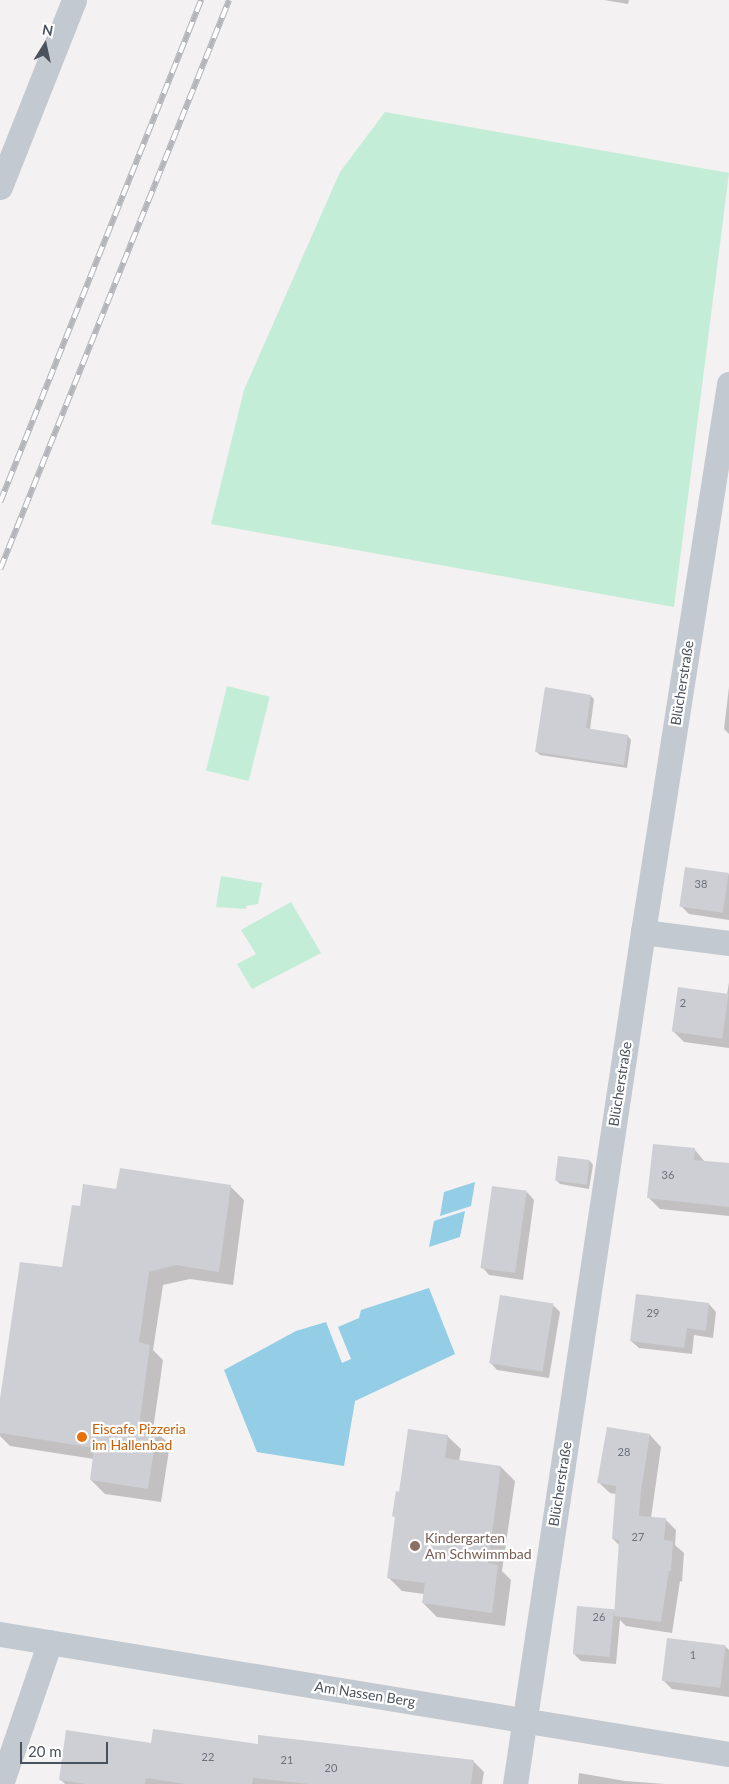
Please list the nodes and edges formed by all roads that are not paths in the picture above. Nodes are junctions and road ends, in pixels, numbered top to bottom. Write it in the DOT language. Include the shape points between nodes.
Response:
graph roads {
  1 [pos="74,0"];
  2 [pos="0,187"];
  3 [pos="729,384"];
  4 [pos="643,932"];
  5 [pos="729,943"];
  6 [pos="0,1634"];
  7 [pos="50,1642"];
  8 [pos="524,1720"];
  9 [pos="729,1754"];
  10 [pos="1,1784"];
  11 [pos="515,1784"];
  1 -- 2 [label="street"];
  3 -- 4 [label="street, Blücherstraße"];
  4 -- 5 [label="street"];
  4 -- 8 [label="street, Blücherstraße"];
  6 -- 7 [label="street, Am Nassen Berg"];
  7 -- 8 [label="street, Am Nassen Berg"];
  7 -- 10 [label="street"];
  8 -- 9 [label="street, Am Nassen Berg"];
  8 -- 11 [label="street, Blücherstraße"];
}
